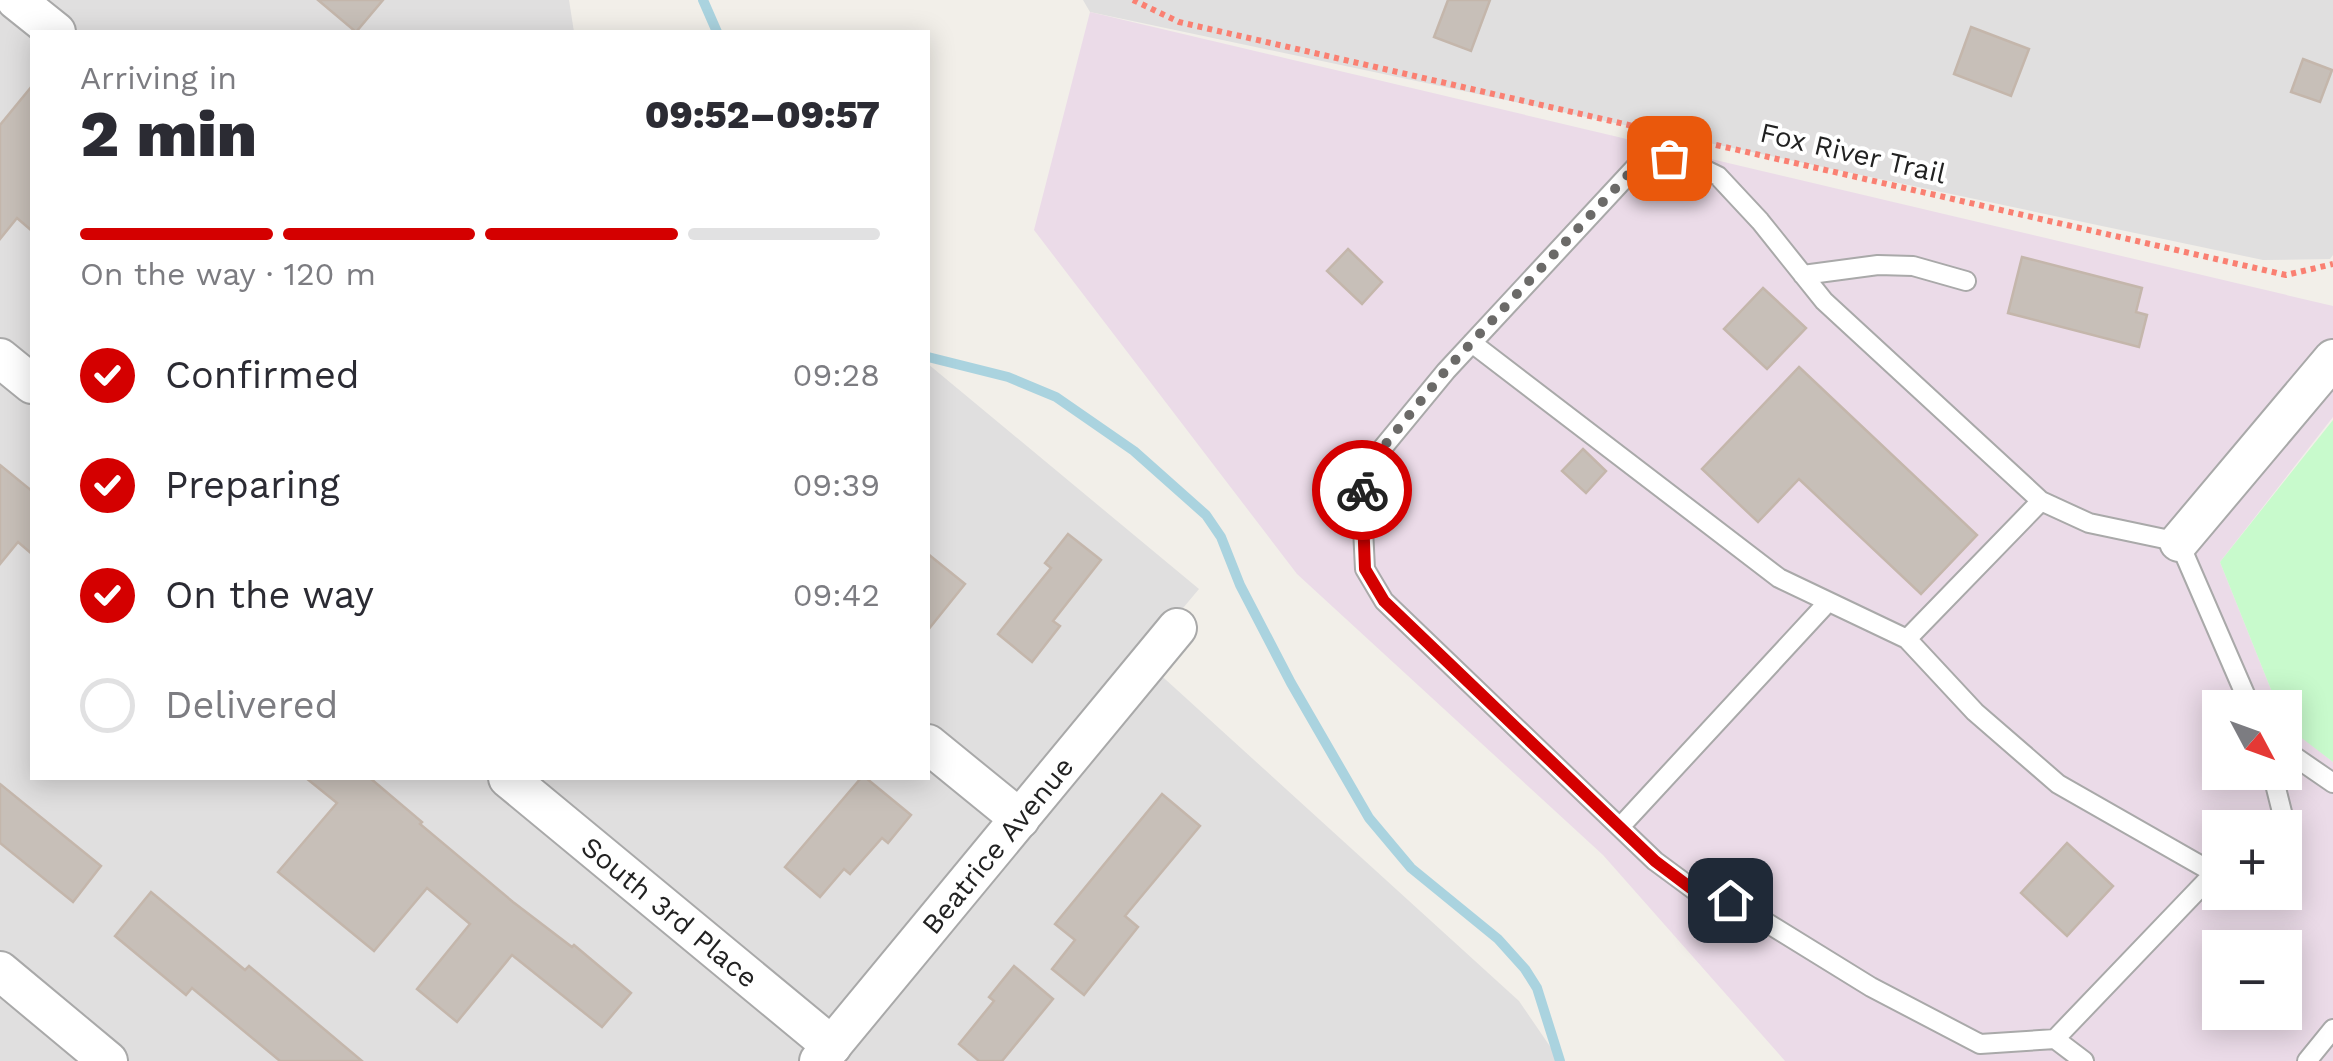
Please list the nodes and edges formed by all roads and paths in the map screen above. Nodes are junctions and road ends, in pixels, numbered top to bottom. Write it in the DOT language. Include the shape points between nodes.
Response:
graph roads {
  1 [pos="16,0"];
  2 [pos="1132,0"];
  3 [pos="54,30"];
  4 [pos="1664,133"];
  5 [pos="1703,142"];
  6 [pos="2333,264"];
  7 [pos="1803,275"];
  8 [pos="1966,281"];
  9 [pos="1472,343"];
  10 [pos="0,358"];
  11 [pos="2333,359"];
  12 [pos="30,382"];
  13 [pos="2042,500"];
  14 [pos="2178,542"];
  15 [pos="1828,602"];
  16 [pos="1177,628"];
  17 [pos="1907,639"];
  18 [pos="2243,690"];
  19 [pos="930,746"];
  20 [pos="2302,762"];
  21 [pos="510,780"];
  22 [pos="2333,783"];
  23 [pos="1020,819"];
  24 [pos="1620,827"];
  25 [pos="2202,863"];
  26 [pos="2202,887"];
  27 [pos="0,971"];
  28 [pos="2333,1029"];
  29 [pos="2055,1039"];
  30 [pos="826,1053"];
  31 [pos="108,1061"];
  32 [pos="2084,1061"];
  33 [pos="2307,1061"];
  1 -- 3 [label="street"];
  2 -- 4 [label="path" via="1179,22"];
  5 -- 6 [label="path, Fox River Trail" via="2286,275"];
  7 -- 8 [label="lane" via="1914,266"];
  7 -- 9 [label="lane" via="1718,176 1685,160 1655,158 1641,161"];
  7 -- 13 [label="lane"];
  9 -- 15 [label="lane" via="1779,578"];
  9 -- 24 [label="lane" via="1371,462 1361,488 1365,569 1384,601"];
  10 -- 12 [label="street"];
  11 -- 14 [label="street"];
  13 -- 14 [label="lane" via="2089,523"];
  13 -- 17 [label="lane"];
  14 -- 18 [label="lane"];
  15 -- 17 [label="lane"];
  15 -- 24 [label="lane"];
  16 -- 23 [label="street, Beatrice Avenue"];
  17 -- 25 [label="lane" via="1975,712 2058,784"];
  19 -- 23 [label="street"];
  20 -- 22 [label="lane"];
  21 -- 30 [label="street, South 3rd Place"];
  23 -- 30 [label="street, Beatrice Avenue"];
  24 -- 29 [label="lane" via="1696,892 1730,900 1871,987 1980,1044"];
  26 -- 29 [label="lane"];
  27 -- 31 [label="street"];
  28 -- 33 [label="lane"];
  29 -- 32 [label="lane"];
}
